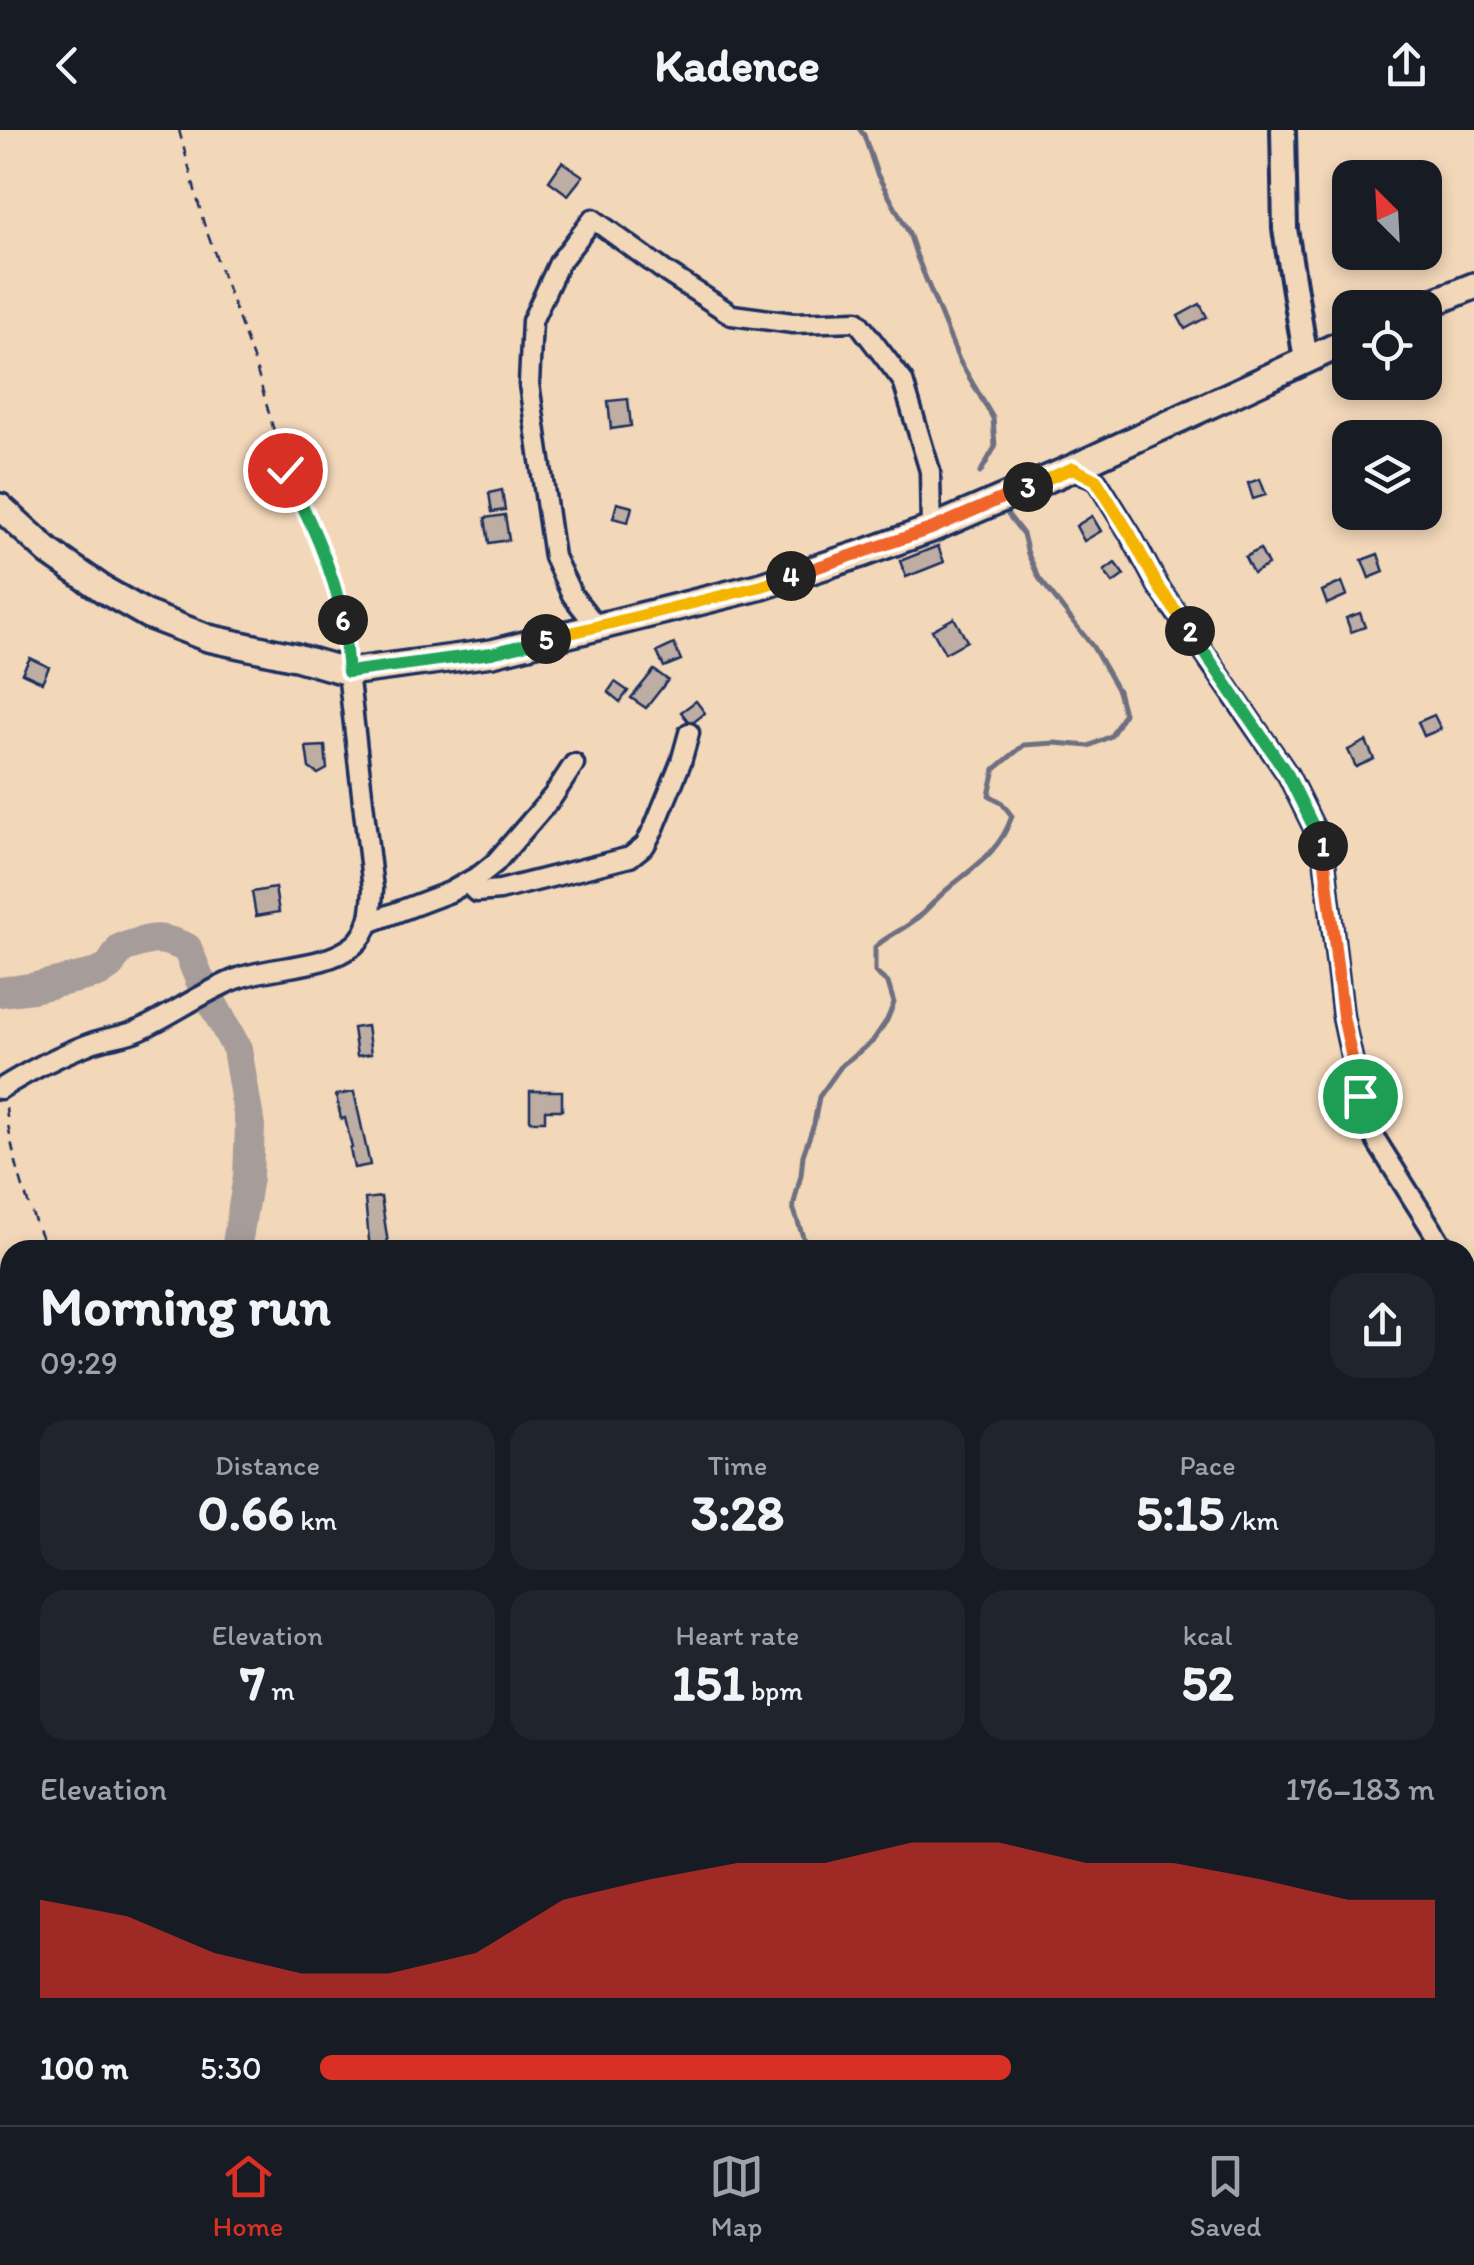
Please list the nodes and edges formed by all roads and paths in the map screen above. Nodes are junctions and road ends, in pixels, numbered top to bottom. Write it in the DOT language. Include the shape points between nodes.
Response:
graph roads {
  1 [pos="178,130"];
  2 [pos="1283,130"];
  3 [pos="1474,286"];
  4 [pos="1442,299"];
  5 [pos="1332,348"];
  6 [pos="1306,360"];
  7 [pos="1073,468"];
  8 [pos="0,507"];
  9 [pos="931,529"];
  10 [pos="597,626"];
  11 [pos="348,672"];
  12 [pos="689,734"];
  13 [pos="574,764"];
  14 [pos="467,883"];
  15 [pos="368,924"];
  16 [pos="2,1088"];
  17 [pos="43,1240"];
  18 [pos="1439,1240"];
  1 -- 11 [label="path" via="285,470 338,597"];
  2 -- 6 [label="street" via="1285,229"];
  3 -- 4 [label="main road"];
  5 -- 6 [label="main road"];
  6 -- 7 [label="main road"];
  7 -- 9 [label="main road"];
  7 -- 18 [label="street" via="1096,480 1158,586 1288,775 1323,846 1343,1016 1360,1096 1377,1142"];
  8 -- 11 [label="main road" via="50,552 148,615 208,638"];
  9 -- 10 [label="main road" via="762,586"];
  9 -- 10 [label="street" via="930,471 903,381 857,322 732,315 594,220 559,262 532,321 529,384 554,557"];
  10 -- 11 [label="main road" via="492,653"];
  11 -- 15 [label="street" via="372,870"];
  12 -- 14 [label="street" via="654,828 630,857 500,890 476,892"];
  13 -- 14 [label="street" via="495,863"];
  14 -- 15 [label="street"];
  15 -- 16 [label="street" via="344,952 237,978 144,1028 44,1062"];
  16 -- 17 [label="path" via="8,1134"];
}
